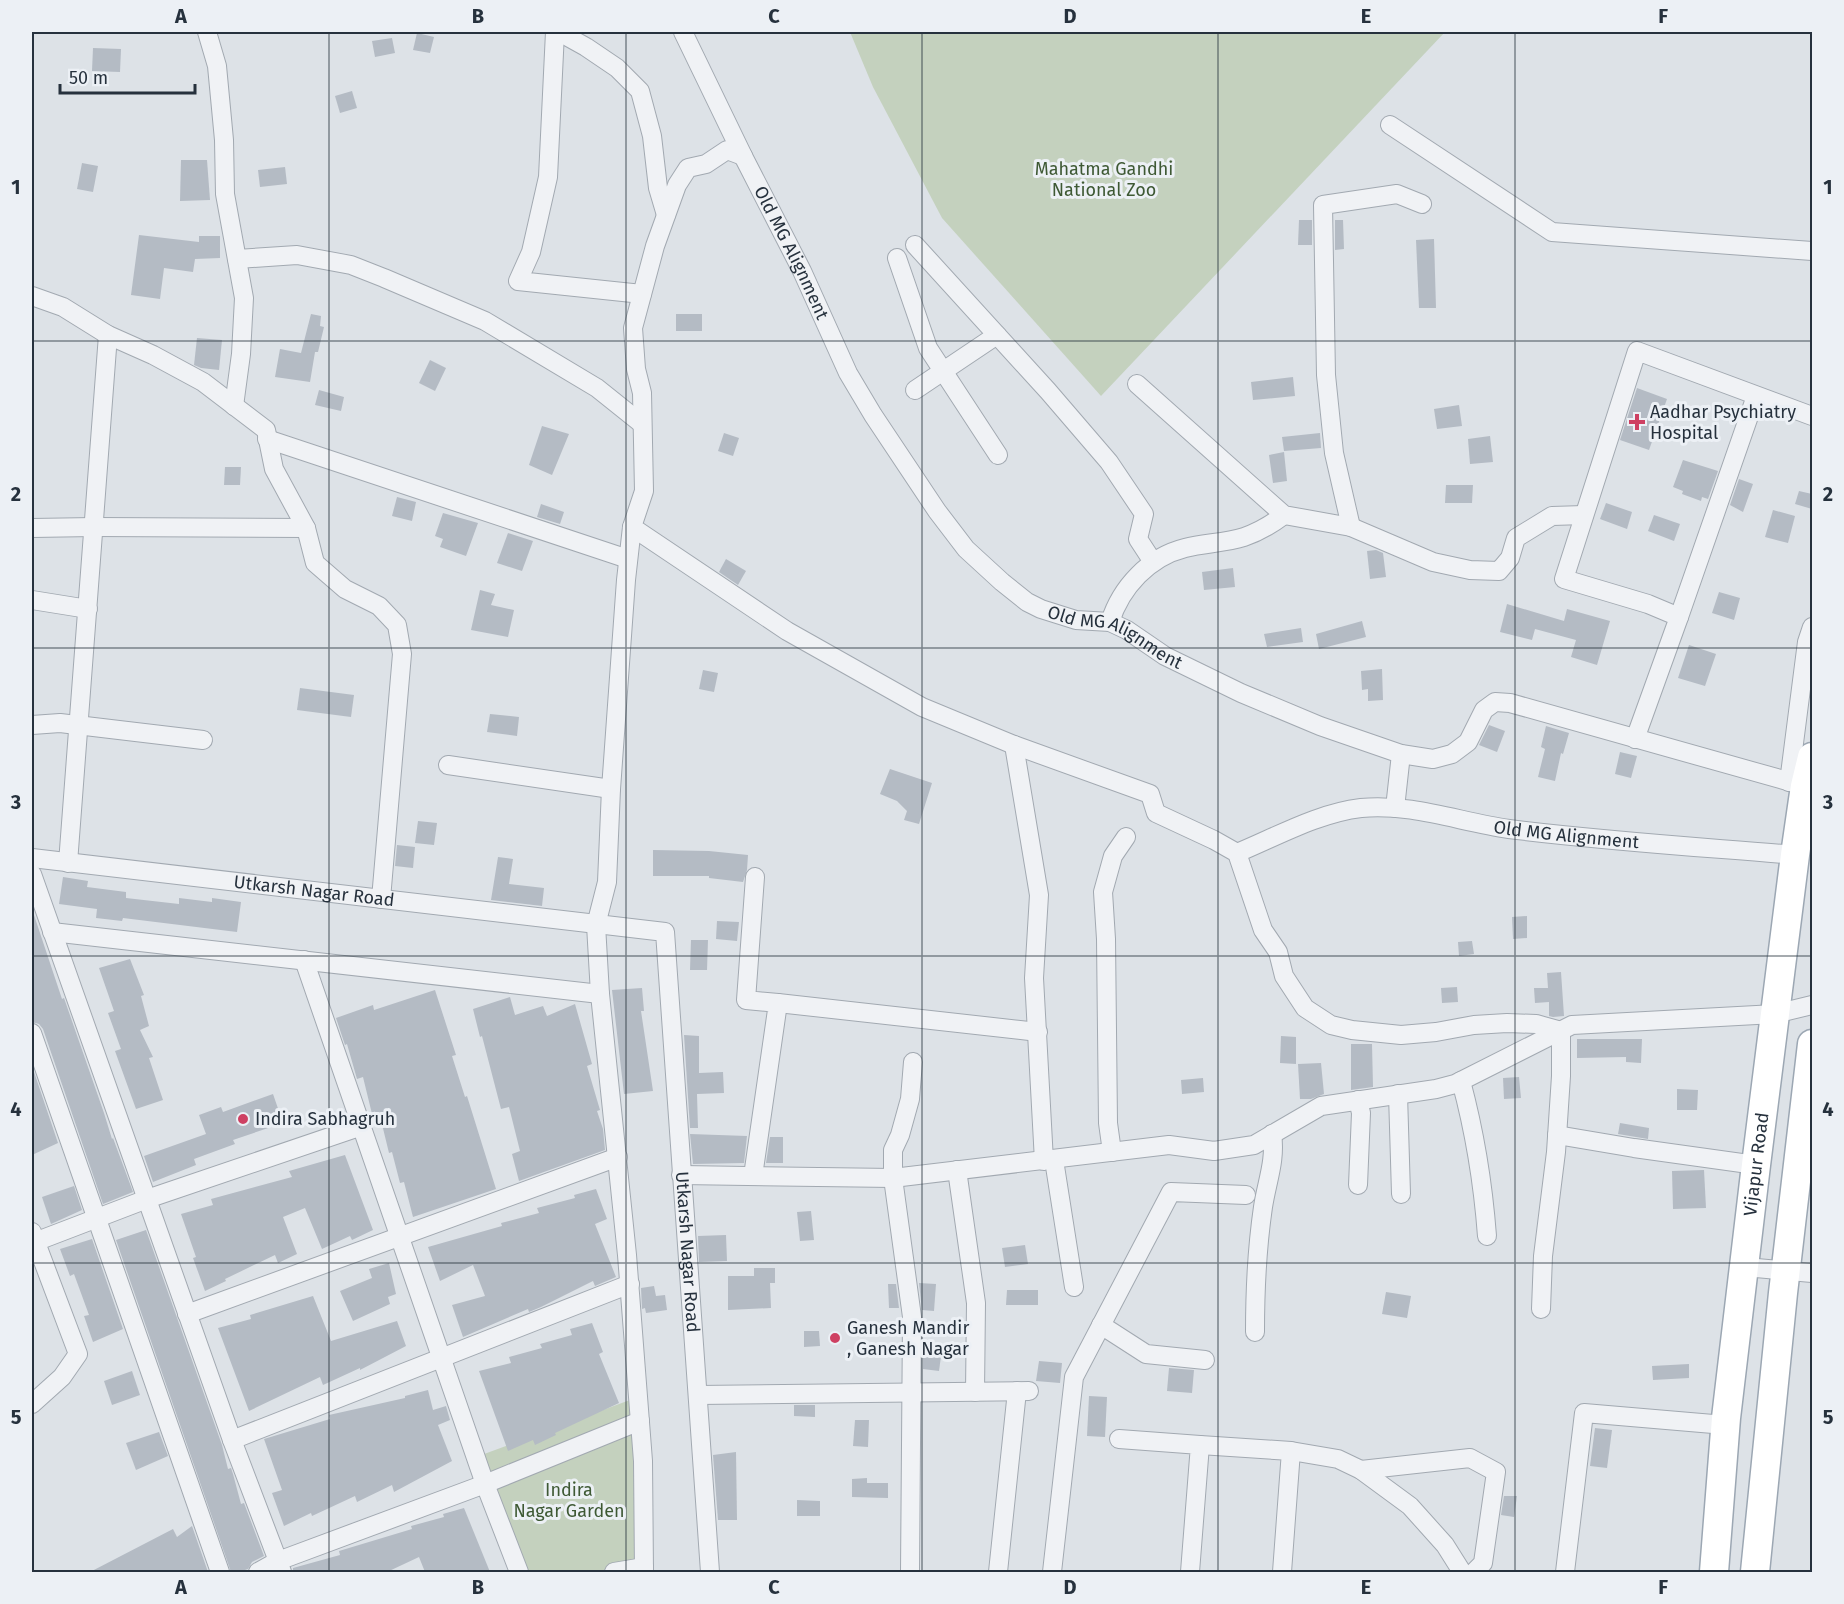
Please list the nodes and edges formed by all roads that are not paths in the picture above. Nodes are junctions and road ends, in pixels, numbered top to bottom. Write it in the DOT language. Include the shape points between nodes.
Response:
graph roads {
  1 [pos="207,32"];
  2 [pos="557,32"];
  3 [pos="683,32"];
  4 [pos="1390,125"];
  5 [pos="743,156"];
  6 [pos="1422,204"];
  7 [pos="666,215"];
  8 [pos="915,246"];
  9 [pos="1812,251"];
  10 [pos="897,258"];
  11 [pos="237,259"];
  12 [pos="642,294"];
  13 [pos="32,296"];
  14 [pos="108,335"];
  15 [pos="997,335"];
  16 [pos="944,371"];
  17 [pos="1137,384"];
  18 [pos="915,390"];
  19 [pos="1756,396"];
  20 [pos="234,406"];
  21 [pos="1812,416"];
  22 [pos="642,424"];
  23 [pos="267,439"];
  24 [pos="998,455"];
  25 [pos="1284,515"];
  26 [pos="1584,515"];
  27 [pos="94,526"];
  28 [pos="632,527"];
  29 [pos="1351,527"];
  30 [pos="32,528"];
  31 [pos="306,528"];
  32 [pos="628,559"];
  33 [pos="1153,562"];
  34 [pos="32,600"];
  35 [pos="88,609"];
  36 [pos="1679,617"];
  37 [pos="1110,622"];
  38 [pos="1812,627"];
  39 [pos="32,725"];
  40 [pos="79,726"];
  41 [pos="1635,739"];
  42 [pos="203,740"];
  43 [pos="1014,745"];
  44 [pos="1401,754"];
  45 [pos="1812,758"];
  46 [pos="448,765"];
  47 [pos="1797,784"];
  48 [pos="611,789"];
  49 [pos="1395,808"];
  50 [pos="1126,837"];
  51 [pos="1237,853"];
  52 [pos="1795,855"];
  53 [pos="32,858"];
  54 [pos="68,863"];
  55 [pos="32,874"];
  56 [pos="755,877"];
  57 [pos="381,899"];
  58 [pos="596,925"];
  59 [pos="52,932"];
  60 [pos="304,960"];
  61 [pos="600,994"];
  62 [pos="778,1003"];
  63 [pos="1812,1005"];
  64 [pos="1775,1014"];
  65 [pos="1561,1031"];
  66 [pos="1038,1032"];
  67 [pos="32,1033"];
  68 [pos="1812,1044"];
  69 [pos="913,1062"];
  70 [pos="1461,1081"];
  71 [pos="1398,1094"];
  72 [pos="1358,1100"];
  73 [pos="362,1126"];
  74 [pos="1272,1134"];
  75 [pos="1557,1135"];
  76 [pos="1112,1152"];
  77 [pos="618,1157"];
  78 [pos="1049,1160"];
  79 [pos="1756,1165"];
  80 [pos="957,1170"];
  81 [pos="681,1175"];
  82 [pos="753,1176"];
  83 [pos="893,1178"];
  84 [pos="1358,1185"];
  85 [pos="1401,1194"];
  86 [pos="1246,1195"];
  87 [pos="147,1199"];
  88 [pos="96,1217"];
  89 [pos="400,1236"];
  90 [pos="1487,1236"];
  91 [pos="33,1239"];
  92 [pos="1744,1267"];
  93 [pos="1799,1272"];
  94 [pos="630,1284"];
  95 [pos="1074,1287"];
  96 [pos="1541,1309"];
  97 [pos="187,1314"];
  98 [pos="1101,1326"];
  99 [pos="1255,1332"];
  100 [pos="442,1358"];
  101 [pos="1205,1360"];
  102 [pos="912,1392"];
  103 [pos="975,1392"];
  104 [pos="698,1395"];
  105 [pos="32,1404"];
  106 [pos="640,1421"];
  107 [pos="1725,1425"];
  108 [pos="1119,1439"];
  109 [pos="232,1440"];
  110 [pos="1200,1445"];
  111 [pos="1291,1450"];
  112 [pos="1361,1470"];
  113 [pos="485,1484"];
  114 [pos="280,1567"];
  115 [pos="644,1570"];
  116 [pos="220,1572"];
  117 [pos="258,1572"];
  118 [pos="519,1572"];
  119 [pos="614,1572"];
  120 [pos="710,1572"];
  121 [pos="910,1572"];
  122 [pos="998,1572"];
  123 [pos="1052,1572"];
  124 [pos="1190,1572"];
  125 [pos="1282,1572"];
  126 [pos="1462,1572"];
  127 [pos="1474,1572"];
  128 [pos="1564,1572"];
  129 [pos="1714,1572"];
  130 [pos="1755,1572"];
  1 -- 11 [label="street" via="217,66 225,194"];
  2 -- 7 [label="street" via="617,68 640,91"];
  2 -- 12 [label="street" via="548,177 531,252 518,281"];
  3 -- 5 [label="street, Old MG Alignment"];
  4 -- 9 [label="street" via="1552,232"];
  5 -- 7 [label="street" via="727,150 706,164 688,168"];
  5 -- 37 [label="street, Old MG Alignment" via="802,271 848,373 966,549 1002,582 1041,609 1076,620"];
  6 -- 29 [label="street" via="1397,194 1323,205 1326,375 1334,453"];
  7 -- 12 [label="street"];
  8 -- 15 [label="street"];
  10 -- 16 [label="street" via="928,348"];
  11 -- 20 [label="street" via="244,298"];
  11 -- 22 [label="street" via="297,255 351,265 384,278 485,321 597,388"];
  12 -- 22 [label="street" via="633,328"];
  13 -- 14 [label="street" via="63,307"];
  14 -- 20 [label="street" via="203,382"];
  14 -- 27 [label="street"];
  15 -- 16 [label="street"];
  15 -- 33 [label="street" via="1109,462 1144,514 1138,540"];
  16 -- 18 [label="street"];
  16 -- 24 [label="street"];
  17 -- 25 [label="street"];
  19 -- 21 [label="street"];
  19 -- 26 [label="street" via="1637,351"];
  19 -- 36 [label="street"];
  20 -- 23 [label="street" via="266,430"];
  22 -- 28 [label="street" via="644,490"];
  23 -- 31 [label="street" via="274,469"];
  23 -- 32 [label="street"];
  25 -- 29 [label="street"];
  25 -- 33 [label="street" via="1243,537 1167,553"];
  26 -- 29 [label="street" via="1552,516 1516,538 1510,558 1499,571 1433,562"];
  26 -- 36 [label="street" via="1564,579"];
  27 -- 30 [label="street"];
  27 -- 31 [label="street"];
  27 -- 35 [label="street"];
  28 -- 32 [label="street"];
  28 -- 43 [label="street" via="787,631 922,707"];
  31 -- 57 [label="street" via="315,563 345,589 380,606 397,625 402,654"];
  32 -- 48 [label="street"];
  33 -- 37 [label="street" via="1116,603"];
  34 -- 35 [label="street"];
  35 -- 40 [label="street"];
  36 -- 41 [label="street"];
  37 -- 44 [label="street, Old MG Alignment" via="1165,656 1241,693"];
  38 -- 47 [label="street" via="1807,642"];
  39 -- 40 [label="street"];
  40 -- 42 [label="street"];
  40 -- 54 [label="street"];
  41 -- 44 [label="street, Old MG Alignment" via="1495,702 1484,710 1468,742 1452,754 1433,759"];
  41 -- 47 [label="street"];
  43 -- 51 [label="street" via="1150,794 1156,813"];
  43 -- 66 [label="street" via="1039,895 1034,978"];
  44 -- 49 [label="street"];
  45 -- 47 [label="main road, Vijapur Road"];
  46 -- 48 [label="street"];
  47 -- 52 [label="main road, Vijapur Road"];
  48 -- 58 [label="street" via="607,882"];
  49 -- 51 [label="street, Old MG Alignment" via="1333,813"];
  49 -- 52 [label="street, Old MG Alignment" via="1564,835"];
  50 -- 76 [label="street" via="1113,856 1103,892"];
  51 -- 65 [label="street" via="1263,930 1278,952 1284,976 1305,1008 1331,1025 1401,1035 1507,1023 1536,1024"];
  52 -- 64 [label="main road, Vijapur Road"];
  53 -- 54 [label="street, Utkarsh Nagar Road"];
  54 -- 57 [label="street, Utkarsh Nagar Road"];
  55 -- 59 [label="street"];
  56 -- 62 [label="street" via="746,1000"];
  57 -- 58 [label="street, Utkarsh Nagar Road"];
  58 -- 61 [label="street"];
  58 -- 81 [label="street, Utkarsh Nagar Road" via="665,932"];
  59 -- 60 [label="street"];
  59 -- 87 [label="street"];
  60 -- 61 [label="street"];
  60 -- 73 [label="street"];
  61 -- 77 [label="street"];
  62 -- 66 [label="street"];
  62 -- 82 [label="street"];
  63 -- 64 [label="street"];
  64 -- 65 [label="street" via="1572,1025"];
  64 -- 79 [label="main road, Vijapur Road"];
  65 -- 70 [label="street"];
  65 -- 75 [label="street"];
  66 -- 78 [label="street"];
  67 -- 88 [label="street"];
  68 -- 93 [label="main road"];
  69 -- 83 [label="street" via="910,1099 893,1150"];
  70 -- 71 [label="street"];
  70 -- 90 [label="street" via="1475,1133"];
  71 -- 72 [label="street"];
  71 -- 85 [label="street"];
  72 -- 74 [label="street" via="1321,1106"];
  72 -- 84 [label="street"];
  73 -- 87 [label="street"];
  73 -- 89 [label="street"];
  74 -- 76 [label="street" via="1254,1145 1214,1151 1169,1145"];
  74 -- 99 [label="street" via="1274,1150 1263,1206"];
  75 -- 79 [label="street"];
  75 -- 96 [label="street"];
  76 -- 78 [label="street"];
  77 -- 89 [label="street"];
  77 -- 94 [label="street"];
  78 -- 80 [label="street"];
  78 -- 95 [label="street"];
  79 -- 92 [label="main road, Vijapur Road"];
  80 -- 83 [label="street"];
  80 -- 103 [label="street" via="976,1303"];
  81 -- 82 [label="street"];
  81 -- 104 [label="street, Utkarsh Nagar Road"];
  82 -- 83 [label="street"];
  83 -- 102 [label="street" via="912,1317"];
  86 -- 98 [label="street" via="1171,1192"];
  87 -- 88 [label="street"];
  87 -- 97 [label="street"];
  88 -- 91 [label="street"];
  88 -- 116 [label="street"];
  89 -- 97 [label="street"];
  89 -- 100 [label="street"];
  91 -- 105 [label="street" via="78,1354 62,1377"];
  92 -- 93 [label="street"];
  92 -- 107 [label="main road, Vijapur Road"];
  93 -- 130 [label="main road"];
  94 -- 100 [label="street"];
  94 -- 106 [label="street"];
  97 -- 109 [label="street"];
  98 -- 101 [label="street" via="1146,1354"];
  98 -- 123 [label="street" via="1074,1377"];
  100 -- 109 [label="street"];
  100 -- 113 [label="street"];
  102 -- 103 [label="street"];
  102 -- 104 [label="street"];
  102 -- 121 [label="street"];
  103 -- 122 [label="street" via="1023,1391"];
  104 -- 120 [label="street, Utkarsh Nagar Road"];
  106 -- 113 [label="street"];
  106 -- 115 [label="street"];
  107 -- 128 [label="street" via="1584,1413"];
  107 -- 129 [label="main road, Vijapur Road"];
  108 -- 110 [label="street"];
  109 -- 114 [label="street"];
  110 -- 111 [label="street"];
  110 -- 124 [label="street"];
  111 -- 112 [label="street" via="1338,1459"];
  111 -- 125 [label="street"];
  112 -- 126 [label="street" via="1410,1506 1445,1545"];
  112 -- 127 [label="street" via="1470,1458 1496,1473 1483,1563"];
  113 -- 114 [label="street"];
  113 -- 118 [label="street"];
  114 -- 117 [label="street"];
  115 -- 119 [label="street"];
}
